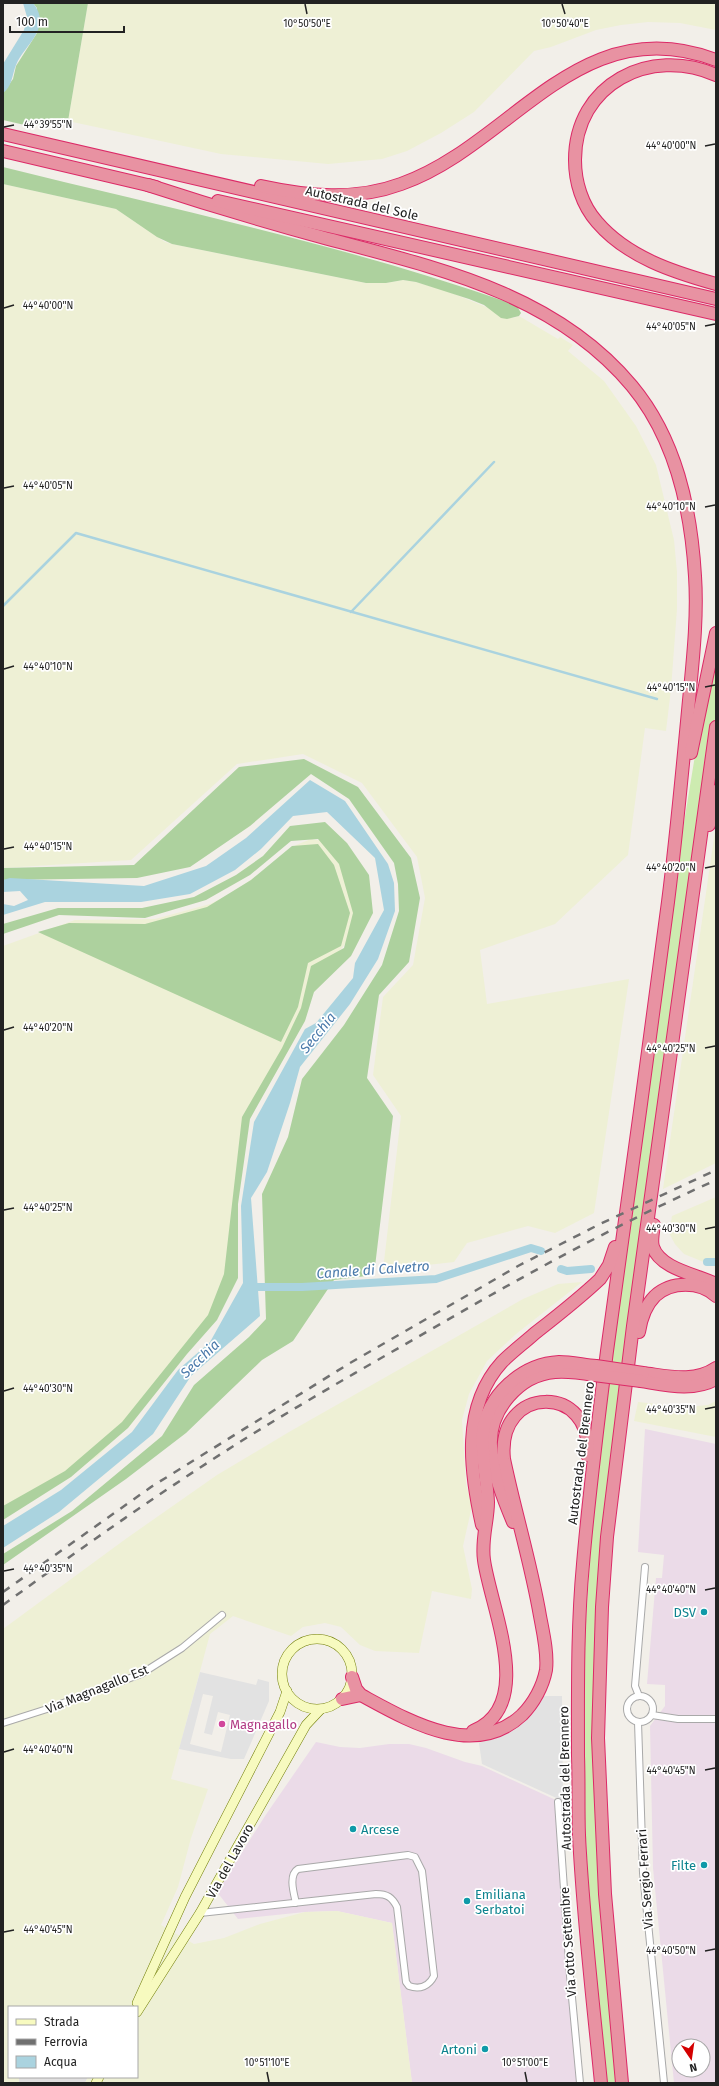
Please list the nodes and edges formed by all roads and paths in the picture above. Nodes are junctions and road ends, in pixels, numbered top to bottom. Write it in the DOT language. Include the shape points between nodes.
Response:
graph roads {
  1 [pos="716,60"];
  2 [pos="716,75"];
  3 [pos="3,134"];
  4 [pos="3,151"];
  5 [pos="189,178"];
  6 [pos="148,185"];
  7 [pos="716,284"];
  8 [pos="716,299"];
  9 [pos="716,314"];
  10 [pos="716,633"];
  11 [pos="716,727"];
  12 [pos="716,791"];
  13 [pos="677,829"];
  14 [pos="689,916"];
  15 [pos="635,1138"];
  16 [pos="656,1158"];
  17 [pos="716,1284"];
  18 [pos="716,1296"];
  19 [pos="716,1368"];
  20 [pos="595,1370"];
  21 [pos="642,1377"];
  22 [pos="716,1379"];
  23 [pos="617,1443"];
  24 [pos="484,1532"];
  25 [pos="526,1552"];
  26 [pos="645,1567"];
  27 [pos="582,1568"];
  28 [pos="222,1615"];
  29 [pos="352,1677"];
  30 [pos="287,1691"];
  31 [pos="361,1695"];
  32 [pos="639,1696"];
  33 [pos="342,1699"];
  34 [pos="321,1709"];
  35 [pos="652,1715"];
  36 [pos="716,1720"];
  37 [pos="638,1722"];
  38 [pos="3,1723"];
  39 [pos="455,1735"];
  40 [pos="558,1802"];
  41 [pos="296,1904"];
  42 [pos="200,1913"];
  43 [pos="135,2006"];
  44 [pos="138,2010"];
  45 [pos="580,2083"];
  46 [pos="600,2083"];
  47 [pos="622,2083"];
  48 [pos="664,2083"];
  1 -- 5 [label="highway" via="693,53 662,50 628,52 598,60 560,79 438,168 385,189 336,196 316,195 253,184"];
  2 -- 7 [label="highway" via="694,67 665,64 638,69 616,80 585,116 577,140 575,164 579,190 587,208 603,229 620,243 658,265"];
  3 -- 5 [label="highway, Autostrada del Sole"];
  4 -- 6 [label="highway"];
  5 -- 8 [label="highway, Autostrada del Sole"];
  6 -- 9 [label="highway"];
  6 -- 13 [label="highway" via="240,215 431,267 499,291 548,315 574,333 599,353 632,386 650,412 672,455 685,501 694,562 696,594 692,660"];
  10 -- 13 [label="highway"];
  11 -- 14 [label="highway"];
  12 -- 14 [label="highway"];
  13 -- 15 [label="highway, Autostrada del Brennero"];
  14 -- 16 [label="highway"];
  15 -- 24 [label="highway" via="622,1194 614,1250 606,1270 589,1289 503,1361 490,1377 479,1400 472,1428 472,1453 476,1494"];
  15 -- 27 [label="highway, Autostrada del Brennero"];
  16 -- 17 [label="highway" via="661,1175 653,1246 658,1256 674,1267"];
  16 -- 23 [label="highway"];
  18 -- 23 [label="highway" via="698,1286 674,1286 656,1296 646,1308 639,1329 628,1409"];
  19 -- 21 [label="highway" via="702,1376 690,1378"];
  20 -- 21 [label="highway, bridge"];
  20 -- 24 [label="highway" via="560,1362 539,1366 513,1380 496,1399 483,1433 488,1504"];
  20 -- 25 [label="highway" via="538,1376 515,1390 496,1419 491,1445 500,1491"];
  21 -- 22 [label="highway" via="687,1387 706,1384"];
  23 -- 47 [label="highway" via="605,1560 598,1738 605,1894"];
  24 -- 39 [label="highway" via="484,1560 508,1678 504,1696 490,1722 470,1733"];
  25 -- 27 [label="highway" via="504,1459 504,1438 509,1423 522,1409 541,1402 556,1403 572,1410 579,1418 588,1442 579,1537"];
  25 -- 39 [label="highway" via="544,1635 546,1669 541,1686 527,1710 513,1723 475,1736"];
  26 -- 32 [label="street" via="635,1686"];
  27 -- 46 [label="highway, Autostrada del Brennero" via="577,1684 579,1833"];
  28 -- 38 [label="street, Via Magnagallo Est" via="182,1648 141,1674"];
  29 -- 30 [label="main road, Via del Lavoro" via="350,1661 339,1647 329,1641 311,1640 295,1648 287,1658 283,1678"];
  29 -- 31 [label="highway"];
  29 -- 33 [label="main road" via="349,1689"];
  30 -- 34 [label="main road" via="294,1700 304,1706"];
  30 -- 43 [label="main road, Via del Lavoro" via="280,1712 185,1897"];
  31 -- 33 [label="highway"];
  31 -- 39 [label="highway" via="414,1722 441,1733"];
  32 -- 35 [label="street" via="650,1700"];
  32 -- 37 [label="street" via="631,1699 627,1710 630,1718"];
  33 -- 34 [label="main road, Via del Lavoro" via="330,1707"];
  34 -- 42 [label="main road, Via del Lavoro" via="306,1725"];
  35 -- 36 [label="street"];
  35 -- 37 [label="street" via="646,1721"];
  37 -- 48 [label="street, Via Sergio Ferrari" via="643,1873"];
  40 -- 45 [label="street, Via otto Settembre"];
  41 -- 41 [label="street" via="376,1894 390,1896 396,1907 406,1982 414,1988 426,1986 434,1976 422,1871 415,1857 408,1855 298,1869 293,1874"];
  41 -- 42 [label="street"];
  42 -- 44 [label="main road, Via del Lavoro"];
}
